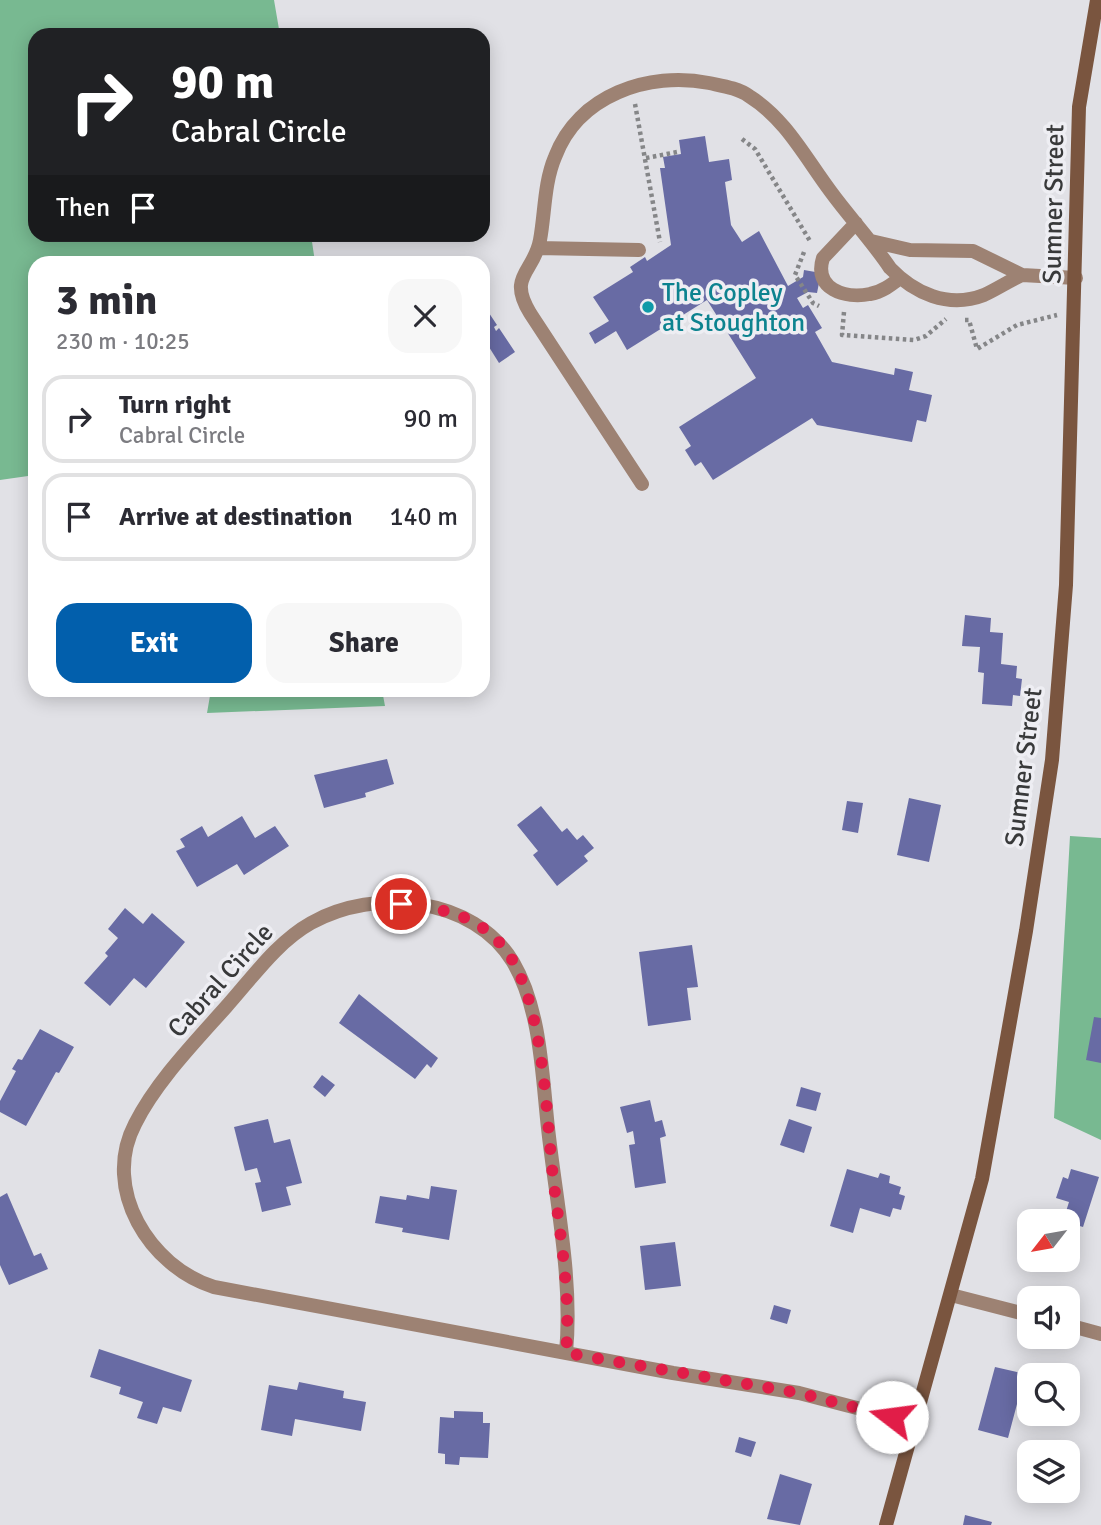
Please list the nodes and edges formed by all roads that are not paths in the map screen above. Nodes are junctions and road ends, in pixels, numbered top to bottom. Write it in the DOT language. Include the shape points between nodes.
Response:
graph roads {
  1 [pos="1097,0"];
  2 [pos="856,223"];
  3 [pos="871,241"];
  4 [pos="538,248"];
  5 [pos="639,250"];
  6 [pos="1022,275"];
  7 [pos="900,278"];
  8 [pos="1076,278"];
  9 [pos="642,484"];
  10 [pos="951,1295"];
  11 [pos="1017,1312"];
  12 [pos="1080,1328"];
  13 [pos="1101,1334"];
  14 [pos="566,1353"];
  15 [pos="915,1423"];
  16 [pos="886,1525"];
  1 -- 8 [label="main road, Sumner Street" via="1079,107"];
  2 -- 3 [label="street"];
  2 -- 4 [label="street" via="778,119 748,94 678,78 614,94 593,108 561,144 547,188"];
  2 -- 7 [label="street" via="822,258 822,273 829,287 843,295 872,294"];
  3 -- 6 [label="street" via="910,250 973,251"];
  3 -- 7 [label="street"];
  4 -- 5 [label="street"];
  4 -- 9 [label="street" via="522,277 522,299"];
  6 -- 7 [label="street" via="982,295 960,298 925,295"];
  6 -- 8 [label="street"];
  8 -- 10 [label="main road, Sumner Street" via="1066,585 1052,761 982,1179"];
  10 -- 11 [label="street"];
  10 -- 15 [label="main road, Sumner Street"];
  12 -- 13 [label="street"];
  14 -- 14 [label="street, Cabral Circle" via="214,1287 169,1263 143,1232 126,1184 135,1124 206,1030 282,944 313,922 337,911 376,904 436,907 478,924 515,965 535,1027 568,1302"];
  14 -- 15 [label="street, Cabral Circle" via="799,1393"];
  15 -- 16 [label="main road, Sumner Street"];
}
